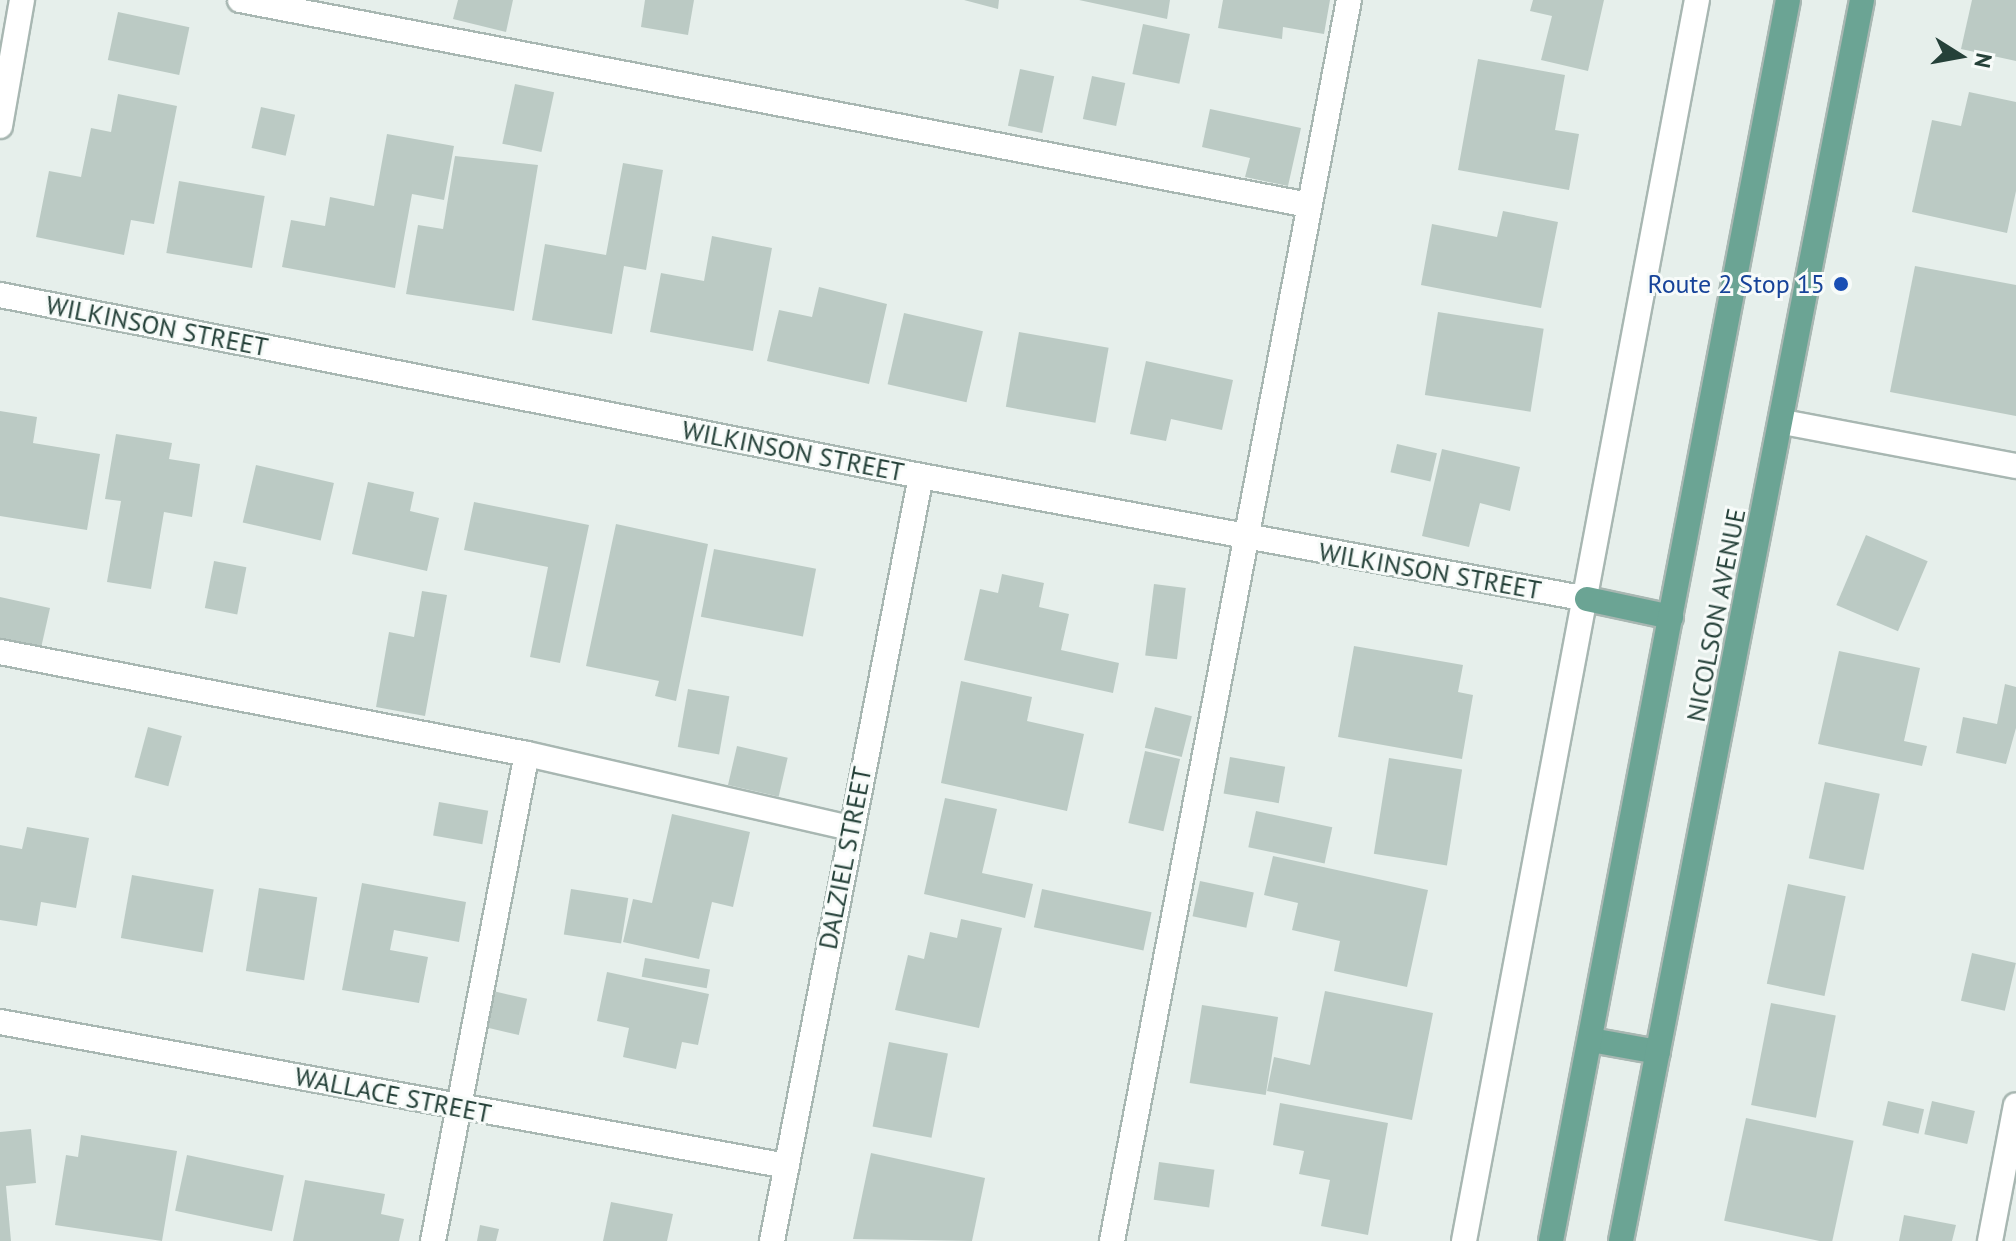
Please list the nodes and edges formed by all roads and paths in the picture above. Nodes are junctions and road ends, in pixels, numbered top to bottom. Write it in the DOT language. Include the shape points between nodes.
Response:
graph roads {
  1 [pos="22,0"];
  2 [pos="240,0"];
  3 [pos="1349,0"];
  4 [pos="1697,0"];
  5 [pos="1788,0"];
  6 [pos="1862,0"];
  7 [pos="0,126"];
  8 [pos="1309,205"];
  9 [pos="0,295"];
  10 [pos="1783,422"];
  11 [pos="2016,466"];
  12 [pos="921,476"];
  13 [pos="1247,538"];
  14 [pos="1587,599"];
  15 [pos="1671,617"];
  16 [pos="0,652"];
  17 [pos="527,754"];
  18 [pos="850,828"];
  19 [pos="0,1022"];
  20 [pos="1591,1040"];
  21 [pos="1658,1052"];
  22 [pos="2016,1105"];
  23 [pos="458,1108"];
  24 [pos="787,1166"];
  25 [pos="433,1241"];
  26 [pos="772,1241"];
  27 [pos="1112,1241"];
  28 [pos="1464,1241"];
  29 [pos="1551,1241"];
  30 [pos="1621,1241"];
  31 [pos="1990,1241"];
  1 -- 7 [label="street"];
  2 -- 8 [label="street"];
  3 -- 8 [label="street"];
  4 -- 14 [label="street"];
  5 -- 15 [label="main road, NICOLSON AVENUE"];
  6 -- 10 [label="main road, NICOLSON AVENUE"];
  8 -- 13 [label="street"];
  9 -- 12 [label="street, WILKINSON STREET"];
  10 -- 11 [label="street"];
  10 -- 21 [label="main road, NICOLSON AVENUE"];
  12 -- 13 [label="street, WILKINSON STREET"];
  12 -- 18 [label="street, DALZIEL STREET"];
  13 -- 14 [label="street, WILKINSON STREET"];
  13 -- 27 [label="street"];
  14 -- 15 [label="main road"];
  14 -- 28 [label="street"];
  15 -- 20 [label="main road, NICOLSON AVENUE"];
  16 -- 17 [label="street"];
  17 -- 18 [label="street"];
  17 -- 23 [label="street"];
  18 -- 24 [label="street, DALZIEL STREET"];
  19 -- 23 [label="street, WALLACE STREET"];
  20 -- 21 [label="main road"];
  20 -- 29 [label="main road, NICOLSON AVENUE"];
  21 -- 30 [label="main road, NICOLSON AVENUE"];
  22 -- 31 [label="street"];
  23 -- 24 [label="street, WALLACE STREET"];
  23 -- 25 [label="street"];
  24 -- 26 [label="street, DALZIEL STREET"];
}
